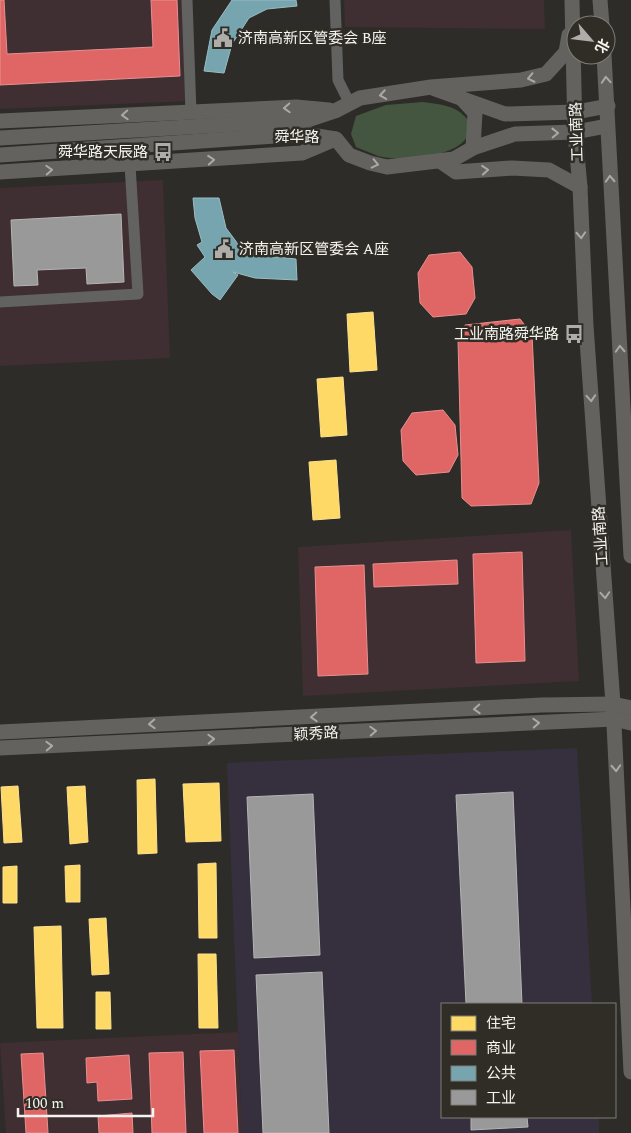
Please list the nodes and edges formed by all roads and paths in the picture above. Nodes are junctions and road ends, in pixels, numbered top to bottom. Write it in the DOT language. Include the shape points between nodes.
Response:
graph roads {
  1 [pos="187,0"];
  2 [pos="335,0"];
  3 [pos="600,0"];
  4 [pos="573,7"];
  5 [pos="601,15"];
  6 [pos="605,65"];
  7 [pos="431,87"];
  8 [pos="462,99"];
  9 [pos="349,102"];
  10 [pos="608,106"];
  11 [pos="336,111"];
  12 [pos="191,112"];
  13 [pos="576,112"];
  14 [pos="0,121"];
  15 [pos="608,126"];
  16 [pos="575,132"];
  17 [pos="0,138"];
  18 [pos="336,139"];
  19 [pos="473,148"];
  20 [pos="0,155"];
  21 [pos="440,161"];
  22 [pos="130,165"];
  23 [pos="0,172"];
  24 [pos="580,187"];
  25 [pos="0,302"];
  26 [pos="627,398"];
  27 [pos="631,556"];
  28 [pos="631,708"];
  29 [pos="613,711"];
  30 [pos="631,723"];
  31 [pos="0,732"];
  32 [pos="0,748"];
  33 [pos="631,1072"];
  1 -- 12 [label="street"];
  2 -- 9 [label="street" via="338,80"];
  3 -- 5 [label="main road"];
  4 -- 7 [label="main road, 舜华路, one-way" via="566,52 546,74 521,80"];
  4 -- 13 [label="main road, 工业南路"];
  10 -- 6 [label="main road, 工业南路, one-way"];
  7 -- 8 [label="main road"];
  7 -- 9 [label="main road, 舜华路, one-way"];
  8 -- 13 [label="main road" via="505,114"];
  8 -- 19 [label="main road" via="475,113"];
  9 -- 11 [label="main road, 舜华路"];
  10 -- 13 [label="main road"];
  10 -- 15 [label="main road, 工业南路"];
  11 -- 12 [label="main road, one-way" via="296,107"];
  11 -- 17 [label="main road, 舜华路" via="308,120"];
  11 -- 18 [label="main road"];
  12 -- 14 [label="main road, one-way"];
  13 -- 16 [label="main road, 工业南路"];
  15 -- 16 [label="main road, 舜华路"];
  26 -- 15 [label="main road, 工业南路, one-way"];
  19 -- 16 [label="main road, 舜华路, one-way" via="515,134"];
  16 -- 24 [label="main road, 工业南路"];
  18 -- 20 [label="main road, 舜华路" via="304,134"];
  18 -- 21 [label="main road, 舜华路, one-way" via="349,155 370,164 387,167"];
  22 -- 18 [label="main road, one-way" via="302,153"];
  19 -- 21 [label="main road, 舜华路" via="454,159"];
  21 -- 24 [label="main road, one-way" via="456,172 512,168 549,170"];
  23 -- 22 [label="main road, one-way"];
  22 -- 25 [label="street" via="138,294"];
  24 -- 29 [label="main road, 工业南路, one-way"];
  26 -- 27 [label="main road, 工业南路"];
  28 -- 29 [label="main road, 颖秀路"];
  29 -- 30 [label="main road, 颖秀路"];
  29 -- 31 [label="main road, 颖秀路, one-way" via="542,705"];
  32 -- 29 [label="main road, 颖秀路, one-way"];
  29 -- 33 [label="main road, 工业南路, one-way"];
}
